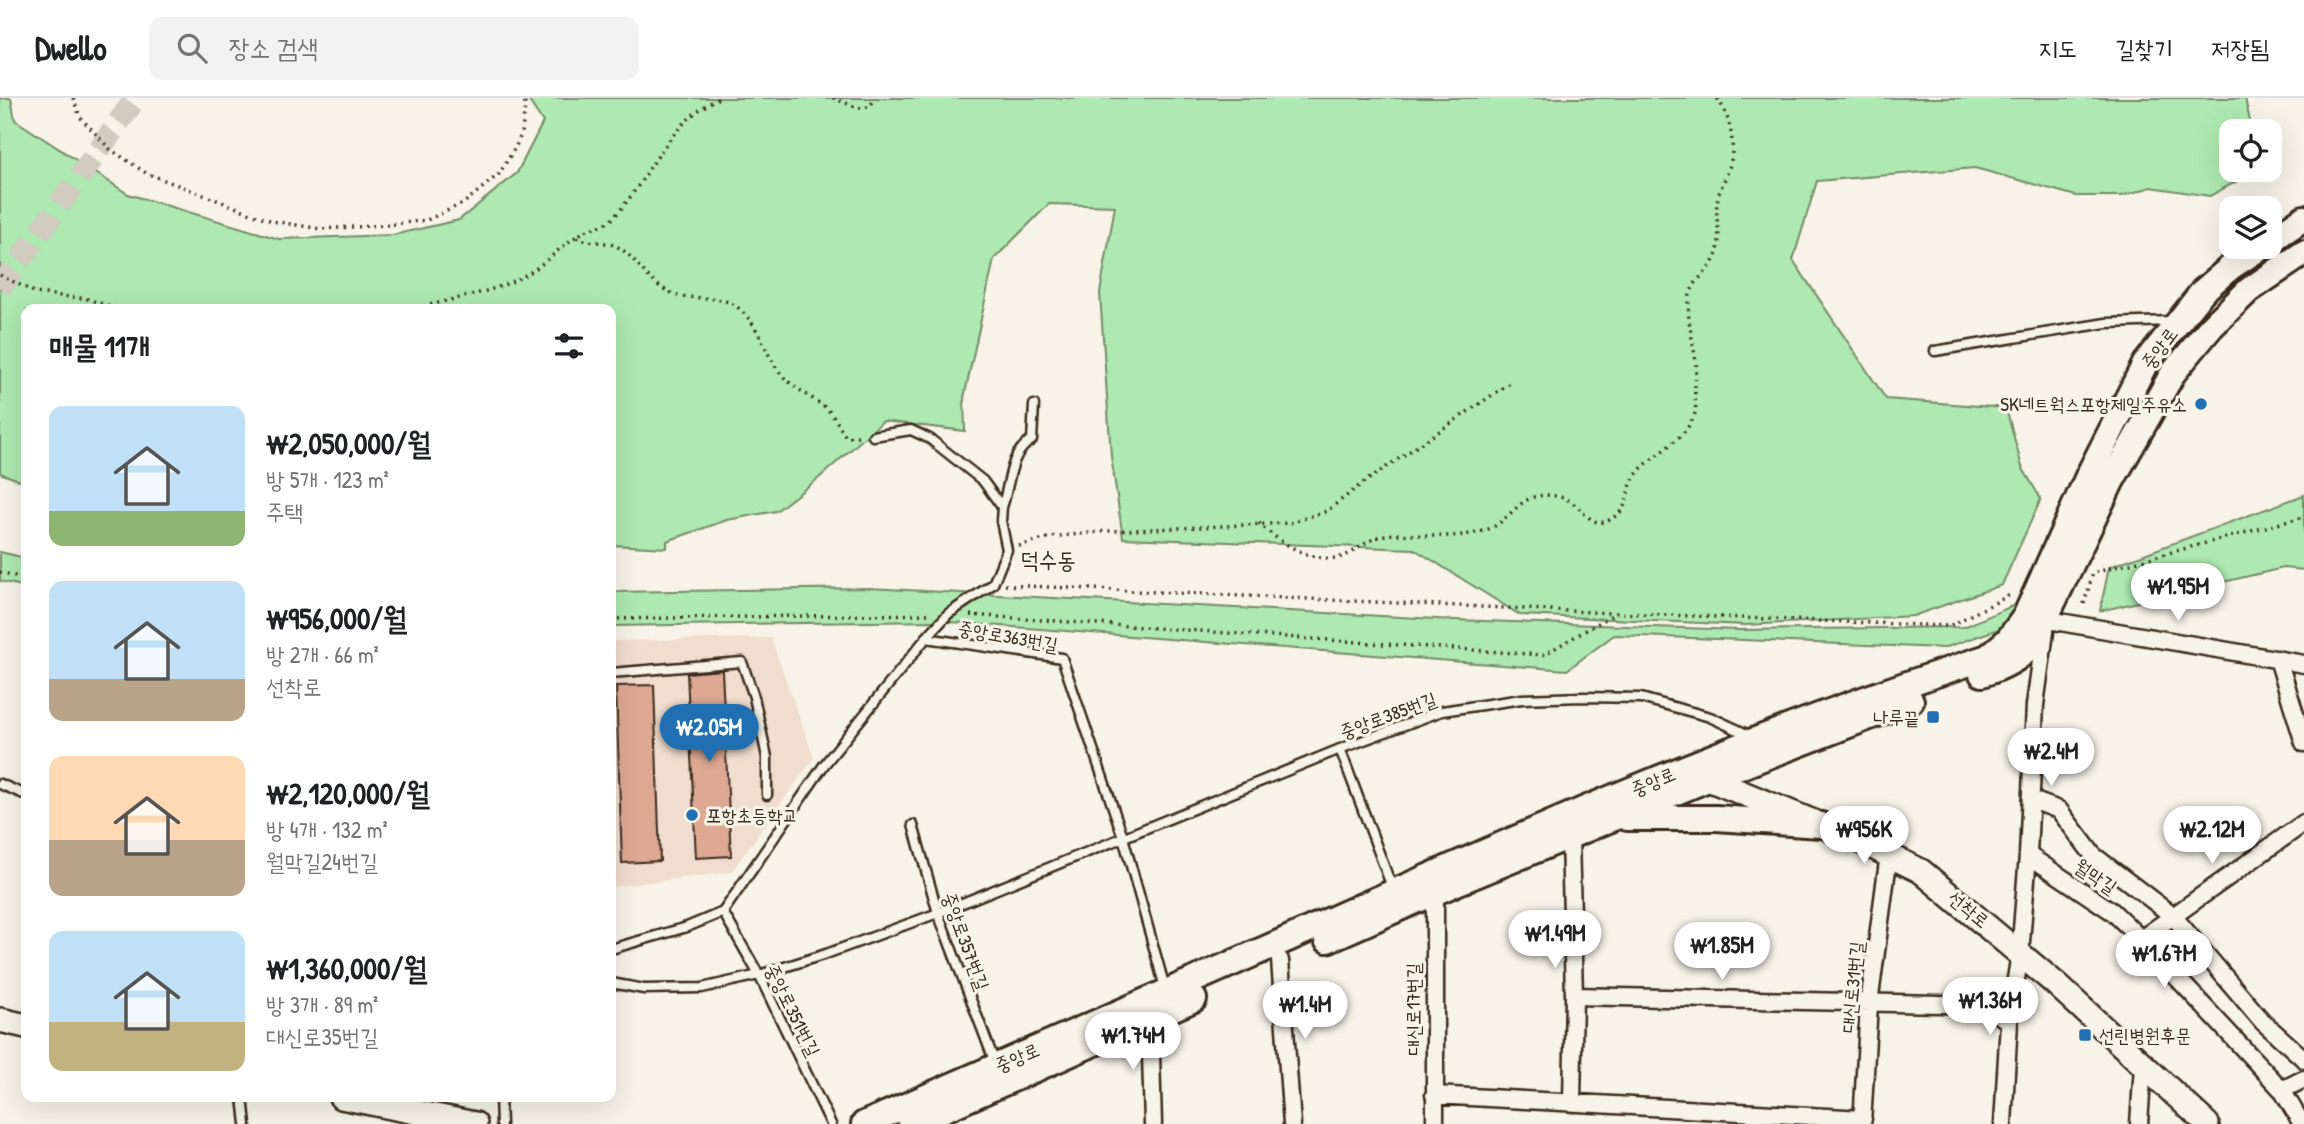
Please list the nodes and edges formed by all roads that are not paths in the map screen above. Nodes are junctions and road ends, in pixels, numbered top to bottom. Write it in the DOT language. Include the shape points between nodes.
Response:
graph roads {
  1 [pos="2304,218"];
  2 [pos="2282,233"];
  3 [pos="2304,253"];
  4 [pos="2243,259"];
  5 [pos="2179,321"];
  6 [pos="1935,351"];
  7 [pos="1034,405"];
  8 [pos="873,436"];
  9 [pos="1002,507"];
  10 [pos="2036,618"];
  11 [pos="926,638"];
  12 [pos="2278,659"];
  13 [pos="2304,664"];
  14 [pos="616,674"];
  15 [pos="1756,738"];
  16 [pos="2304,743"];
  17 [pos="1340,749"];
  18 [pos="1683,768"];
  19 [pos="1708,779"];
  20 [pos="0,785"];
  21 [pos="21,794"];
  22 [pos="767,796"];
  23 [pos="2032,800"];
  24 [pos="1616,818"];
  25 [pos="2304,824"];
  26 [pos="914,825"];
  27 [pos="1821,825"];
  28 [pos="1123,837"];
  29 [pos="1570,837"];
  30 [pos="1889,854"];
  31 [pos="2028,855"];
  32 [pos="1394,892"];
  33 [pos="1435,893"];
  34 [pos="723,912"];
  35 [pos="938,913"];
  36 [pos="2173,916"];
  37 [pos="2141,939"];
  38 [pos="616,948"];
  39 [pos="2020,954"];
  40 [pos="1280,960"];
  41 [pos="759,975"];
  42 [pos="616,984"];
  43 [pos="1166,993"];
  44 [pos="1574,996"];
  45 [pos="1869,1004"];
  46 [pos="1150,1019"];
  47 [pos="0,1020"];
  48 [pos="2009,1022"];
  49 [pos="21,1025"];
  50 [pos="2304,1059"];
  51 [pos="2143,1065"];
  52 [pos="996,1066"];
  53 [pos="2304,1079"];
  54 [pos="2282,1090"];
  55 [pos="1434,1095"];
  56 [pos="244,1102"];
  57 [pos="366,1102"];
  58 [pos="500,1102"];
  59 [pos="1572,1103"];
  60 [pos="1863,1122"];
  61 [pos="246,1124"];
  62 [pos="475,1124"];
  63 [pos="502,1124"];
  64 [pos="831,1124"];
  65 [pos="864,1124"];
  66 [pos="911,1124"];
  67 [pos="1153,1124"];
  68 [pos="1293,1124"];
  69 [pos="1435,1124"];
  70 [pos="2003,1124"];
  71 [pos="2139,1124"];
  72 [pos="2207,1124"];
  73 [pos="2302,1124"];
  1 -- 2 [label="main road"];
  3 -- 10 [label="main road, 중앙로" via="2249,290 2173,373"];
  4 -- 5 [label="main road, 중앙로" via="2203,291"];
  5 -- 6 [label="lane" via="2106,323"];
  5 -- 10 [label="main road, 중앙로" via="2145,364 2089,474"];
  7 -- 9 [label="lane" via="1032,440 1020,448 1011,466"];
  8 -- 9 [label="lane" via="911,430 930,439 983,481"];
  9 -- 11 [label="lane, 중앙로363번길" via="1007,550 993,584 948,614"];
  10 -- 12 [label="street"];
  10 -- 15 [label="main road, 중앙로" via="1987,657"];
  10 -- 19 [label="main road, 중앙로" via="2025,653 2001,668"];
  10 -- 23 [label="street"];
  11 -- 28 [label="lane, 중앙로363번길" via="1062,658"];
  11 -- 34 [label="lane" via="824,765"];
  12 -- 13 [label="street"];
  12 -- 16 [label="street"];
  14 -- 22 [label="lane" via="742,662 767,757"];
  15 -- 17 [label="lane, 중앙로385번길" via="1710,718 1641,698 1583,697 1522,699 1442,711"];
  15 -- 18 [label="main road, 중앙로"];
  17 -- 28 [label="lane, 중앙로385번길"];
  17 -- 32 [label="lane"];
  18 -- 19 [label="street, 선착로"];
  18 -- 32 [label="main road, 중앙로"];
  19 -- 24 [label="main road, 중앙로"];
  19 -- 27 [label="street, 선착로"];
  20 -- 21 [label="lane"];
  23 -- 31 [label="street"];
  23 -- 36 [label="street" via="2059,810 2093,855"];
  24 -- 27 [label="main road"];
  24 -- 29 [label="main road, 중앙로"];
  25 -- 36 [label="street"];
  26 -- 35 [label="lane, 중앙로357번길"];
  27 -- 30 [label="street, 선착로"];
  28 -- 35 [label="lane, 중앙로385번길"];
  28 -- 43 [label="lane, 중앙로363번길"];
  29 -- 33 [label="main road, 중앙로"];
  29 -- 44 [label="street"];
  30 -- 39 [label="street, 선착로" via="1922,871"];
  30 -- 45 [label="street, 대신로31번길"];
  31 -- 37 [label="street, 월막길" via="2113,912"];
  31 -- 39 [label="street"];
  32 -- 43 [label="main road, 중앙로"];
  33 -- 40 [label="main road, 중앙로"];
  33 -- 55 [label="street, 대신로17번길"];
  34 -- 38 [label="lane"];
  34 -- 41 [label="lane, 중앙로351번길"];
  35 -- 41 [label="lane, 중앙로385번길"];
  35 -- 52 [label="lane, 중앙로357번길"];
  36 -- 37 [label="street"];
  36 -- 50 [label="street" via="2263,1022"];
  37 -- 54 [label="street, 월막길"];
  39 -- 48 [label="street"];
  39 -- 51 [label="street, 선착로"];
  40 -- 46 [label="main road, 중앙로"];
  40 -- 68 [label="street"];
  41 -- 42 [label="lane, 중앙로385번길" via="702,988 644,989"];
  41 -- 64 [label="lane, 중앙로351번길"];
  43 -- 52 [label="main road, 중앙로"];
  44 -- 45 [label="street"];
  44 -- 59 [label="street"];
  45 -- 48 [label="street" via="1985,1005"];
  45 -- 60 [label="street, 대신로31번길"];
  46 -- 66 [label="main road, 중앙로"];
  46 -- 67 [label="street"];
  47 -- 49 [label="street"];
  48 -- 70 [label="street"];
  51 -- 71 [label="street"];
  51 -- 72 [label="street, 선착로"];
  52 -- 65 [label="main road, 중앙로"];
  53 -- 54 [label="street"];
  54 -- 73 [label="street, 월막길"];
  55 -- 59 [label="street"];
  55 -- 69 [label="street, 대신로17번길"];
  56 -- 61 [label="lane"];
  57 -- 62 [label="street"];
  58 -- 63 [label="lane"];
  59 -- 60 [label="street"];
}
